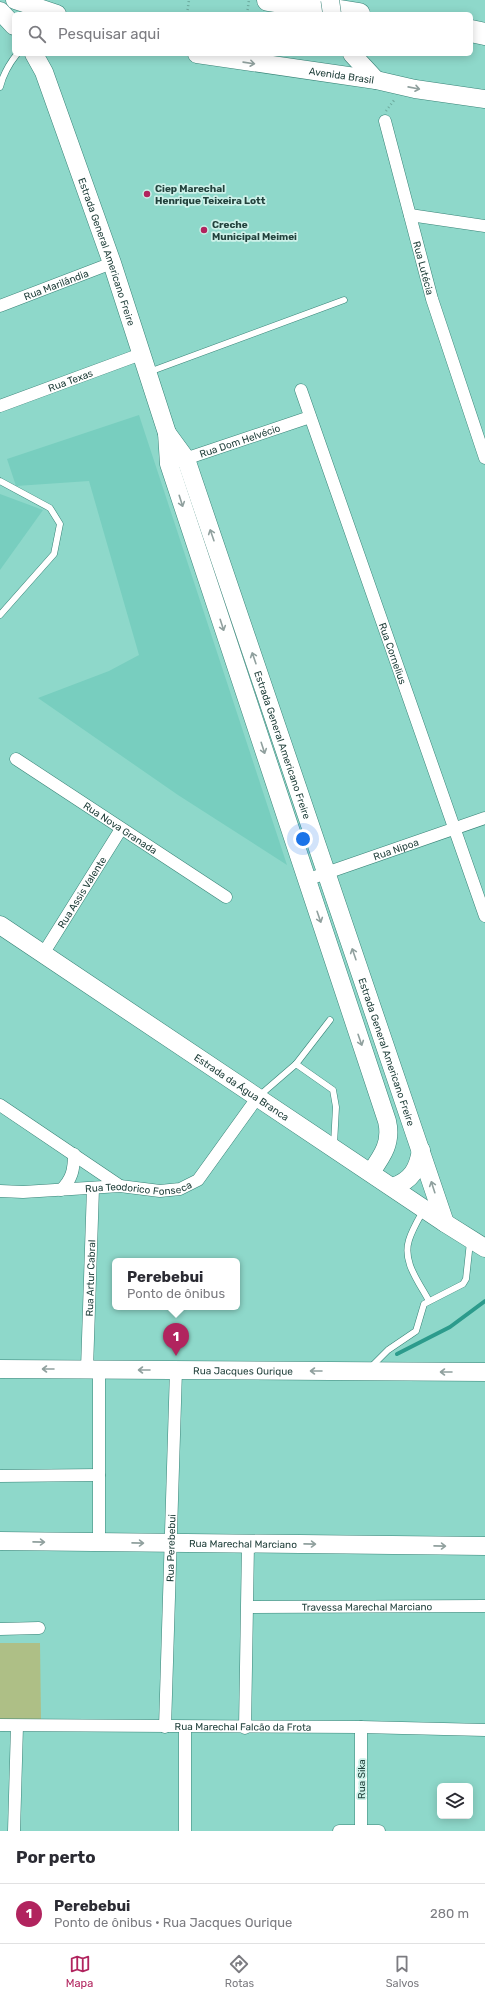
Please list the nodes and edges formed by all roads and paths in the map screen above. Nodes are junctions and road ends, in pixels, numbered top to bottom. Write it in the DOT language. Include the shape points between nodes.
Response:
graph roads {
  1 [pos="15,0"];
  2 [pos="189,0"];
  3 [pos="249,0"];
  4 [pos="268,0"];
  5 [pos="330,0"];
  6 [pos="0,11"];
  7 [pos="52,12"];
  8 [pos="188,12"];
  9 [pos="247,12"];
  10 [pos="332,12"];
  11 [pos="346,12"];
  12 [pos="12,24"];
  13 [pos="473,31"];
  14 [pos="485,34"];
  15 [pos="15,56"];
  16 [pos="35,56"];
  17 [pos="48,56"];
  18 [pos="211,56"];
  19 [pos="356,59"];
  20 [pos="44,72"];
  21 [pos="376,80"];
  22 [pos="0,87"];
  23 [pos="415,89"];
  24 [pos="485,99"];
  25 [pos="385,121"];
  26 [pos="410,215"];
  27 [pos="485,226"];
  28 [pos="112,263"];
  29 [pos="344,300"];
  30 [pos="0,306"];
  31 [pos="141,354"];
  32 [pos="147,372"];
  33 [pos="301,390"];
  34 [pos="0,406"];
  35 [pos="310,417"];
  36 [pos="167,433"];
  37 [pos="186,458"];
  38 [pos="485,458"];
  39 [pos="169,464"];
  40 [pos="0,481"];
  41 [pos="0,615"];
  42 [pos="16,759"];
  43 [pos="485,818"];
  44 [pos="121,829"];
  45 [pos="455,829"];
  46 [pos="327,874"];
  47 [pos="306,880"];
  48 [pos="226,897"];
  49 [pos="485,916"];
  50 [pos="0,925"];
  51 [pos="43,954"];
  52 [pos="330,1020"];
  53 [pos="296,1064"];
  54 [pos="257,1098"];
  55 [pos="0,1105"];
  56 [pos="334,1148"];
  57 [pos="421,1150"];
  58 [pos="74,1154"];
  59 [pos="370,1172"];
  60 [pos="120,1186"];
  61 [pos="393,1187"];
  62 [pos="93,1188"];
  63 [pos="61,1190"];
  64 [pos="0,1191"];
  65 [pos="424,1208"];
  66 [pos="445,1223"];
  67 [pos="478,1243"];
  68 [pos="429,1301"];
  69 [pos="0,1369"];
  70 [pos="93,1369"];
  71 [pos="176,1370"];
  72 [pos="367,1371"];
  73 [pos="485,1372"];
  74 [pos="99,1475"];
  75 [pos="0,1476"];
  76 [pos="0,1541"];
  77 [pos="99,1542"];
  78 [pos="170,1543"];
  79 [pos="248,1544"];
  80 [pos="485,1546"];
  81 [pos="485,1606"];
  82 [pos="248,1607"];
  83 [pos="0,1628"];
  84 [pos="39,1628"];
  85 [pos="0,1725"];
  86 [pos="17,1726"];
  87 [pos="165,1727"];
  88 [pos="185,1727"];
  89 [pos="362,1727"];
  90 [pos="245,1728"];
  91 [pos="485,1730"];
  92 [pos="14,1831"];
  93 [pos="185,1831"];
  94 [pos="339,1831"];
  95 [pos="361,1831"];
  96 [pos="379,1831"];
  1 -- 7 [label="street"];
  2 -- 8 [label="path"];
  3 -- 9 [label="path"];
  4 -- 11 [label="highway"];
  5 -- 10 [label="street, bridge"];
  6 -- 12 [label="street"];
  13 -- 14 [label="highway"];
  15 -- 22 [label="lane" via="2,77"];
  16 -- 20 [label="street, Estrada General Americano Freire"];
  17 -- 20 [label="street"];
  18 -- 21 [label="street, Avenida Brasil, one-way"];
  19 -- 21 [label="street"];
  20 -- 28 [label="street, Estrada General Americano Freire"];
  21 -- 23 [label="street, Avenida Brasil, one-way"];
  23 -- 24 [label="street, Avenida Brasil"];
  23 -- 25 [label="path" via="394,100 386,111"];
  25 -- 26 [label="street, Rua Lutécia"];
  26 -- 27 [label="street"];
  26 -- 38 [label="street, Rua Lutécia" via="432,299"];
  28 -- 30 [label="street, Rua Marilândia"];
  28 -- 31 [label="street, Estrada General Americano Freire"];
  29 -- 32 [label="lane"];
  31 -- 32 [label="street, Estrada General Americano Freire"];
  31 -- 34 [label="street, Rua Texas"];
  32 -- 36 [label="street, Estrada General Americano Freire"];
  33 -- 35 [label="street, Rua Cornelius"];
  35 -- 37 [label="street, Rua Dom Helvécio"];
  35 -- 45 [label="street, Rua Cornelius"];
  36 -- 37 [label="street, Estrada General Americano Freire"];
  36 -- 39 [label="street, Estrada General Americano Freire"];
  37 -- 39 [label="street, Rua Dom Helvécio"];
  46 -- 37 [label="street, Estrada General Americano Freire, one-way"];
  39 -- 47 [label="street, Estrada General Americano Freire, one-way"];
  40 -- 41 [label="lane" via="50,508 60,524 54,554"];
  42 -- 44 [label="street, Rua Nova Granada"];
  43 -- 45 [label="street, Rua Nipoa"];
  44 -- 48 [label="street, Rua Nova Granada"];
  44 -- 51 [label="street, Rua Assis Valente"];
  45 -- 46 [label="street, Rua Nipoa"];
  45 -- 49 [label="street, Rua Cornelius"];
  46 -- 47 [label="street, Rua Nipoa"];
  57 -- 46 [label="street, Estrada General Americano Freire, one-way"];
  47 -- 59 [label="street, Estrada General Americano Freire, one-way" via="389,1128 386,1149"];
  50 -- 51 [label="street, Estrada da Água Branca"];
  51 -- 54 [label="street, Estrada da Água Branca"];
  52 -- 53 [label="lane"];
  53 -- 54 [label="lane"];
  53 -- 56 [label="lane" via="333,1090 336,1107"];
  54 -- 56 [label="street, Estrada da Água Branca"];
  54 -- 60 [label="street, Rua Teodorico Fonseca" via="198,1180 180,1189 160,1191"];
  55 -- 58 [label="street"];
  56 -- 59 [label="street, Estrada da Água Branca"];
  57 -- 61 [label="street" via="415,1173 407,1181"];
  66 -- 57 [label="street, Estrada General Americano Freire, one-way"];
  58 -- 60 [label="street"];
  58 -- 63 [label="street" via="73,1174"];
  59 -- 61 [label="street, Estrada da Água Branca"];
  60 -- 62 [label="street, Rua Teodorico Fonseca"];
  61 -- 65 [label="street, Estrada da Água Branca"];
  62 -- 63 [label="street, Rua Teodorico Fonseca"];
  62 -- 70 [label="street, Rua Artur Cabral"];
  63 -- 64 [label="street, Rua Teodorico Fonseca"];
  65 -- 66 [label="street, Estrada da Água Branca"];
  65 -- 68 [label="lane" via="409,1239 407,1253"];
  66 -- 67 [label="street, Estrada da Água Branca"];
  67 -- 68 [label="lane" via="463,1284"];
  68 -- 72 [label="lane" via="424,1304 416,1331 388,1350"];
  70 -- 69 [label="street, Rua Jacques Ourique, one-way"];
  71 -- 70 [label="street, Rua Jacques Ourique, one-way"];
  70 -- 74 [label="street, Rua Artur Cabral"];
  72 -- 71 [label="street, Rua Jacques Ourique, one-way"];
  71 -- 78 [label="street, Rua Perebebui"];
  73 -- 72 [label="street, Rua Jacques Ourique, one-way"];
  74 -- 75 [label="street"];
  74 -- 77 [label="street, Rua Artur Cabral"];
  76 -- 77 [label="street, Rua Marechal Marciano, one-way"];
  77 -- 78 [label="street, Rua Marechal Marciano, one-way"];
  78 -- 79 [label="street, Rua Marechal Marciano"];
  78 -- 87 [label="street, Rua Perebebui"];
  79 -- 80 [label="street, Rua Marechal Marciano, one-way"];
  79 -- 82 [label="street"];
  81 -- 82 [label="street, Travessa Marechal Marciano"];
  82 -- 90 [label="street"];
  83 -- 84 [label="street"];
  85 -- 86 [label="street, Rua Marechal Falcão da Frota"];
  86 -- 87 [label="street, Rua Marechal Falcão da Frota"];
  86 -- 92 [label="street"];
  87 -- 88 [label="street, Rua Marechal Falcão da Frota"];
  88 -- 90 [label="street, Rua Marechal Falcão da Frota"];
  88 -- 93 [label="street"];
  89 -- 90 [label="street, Rua Marechal Falcão da Frota"];
  89 -- 91 [label="street, Rua Marechal Falcão da Frota"];
  89 -- 95 [label="street, Rua Sika"];
  94 -- 95 [label="street"];
  95 -- 96 [label="street"];
}
